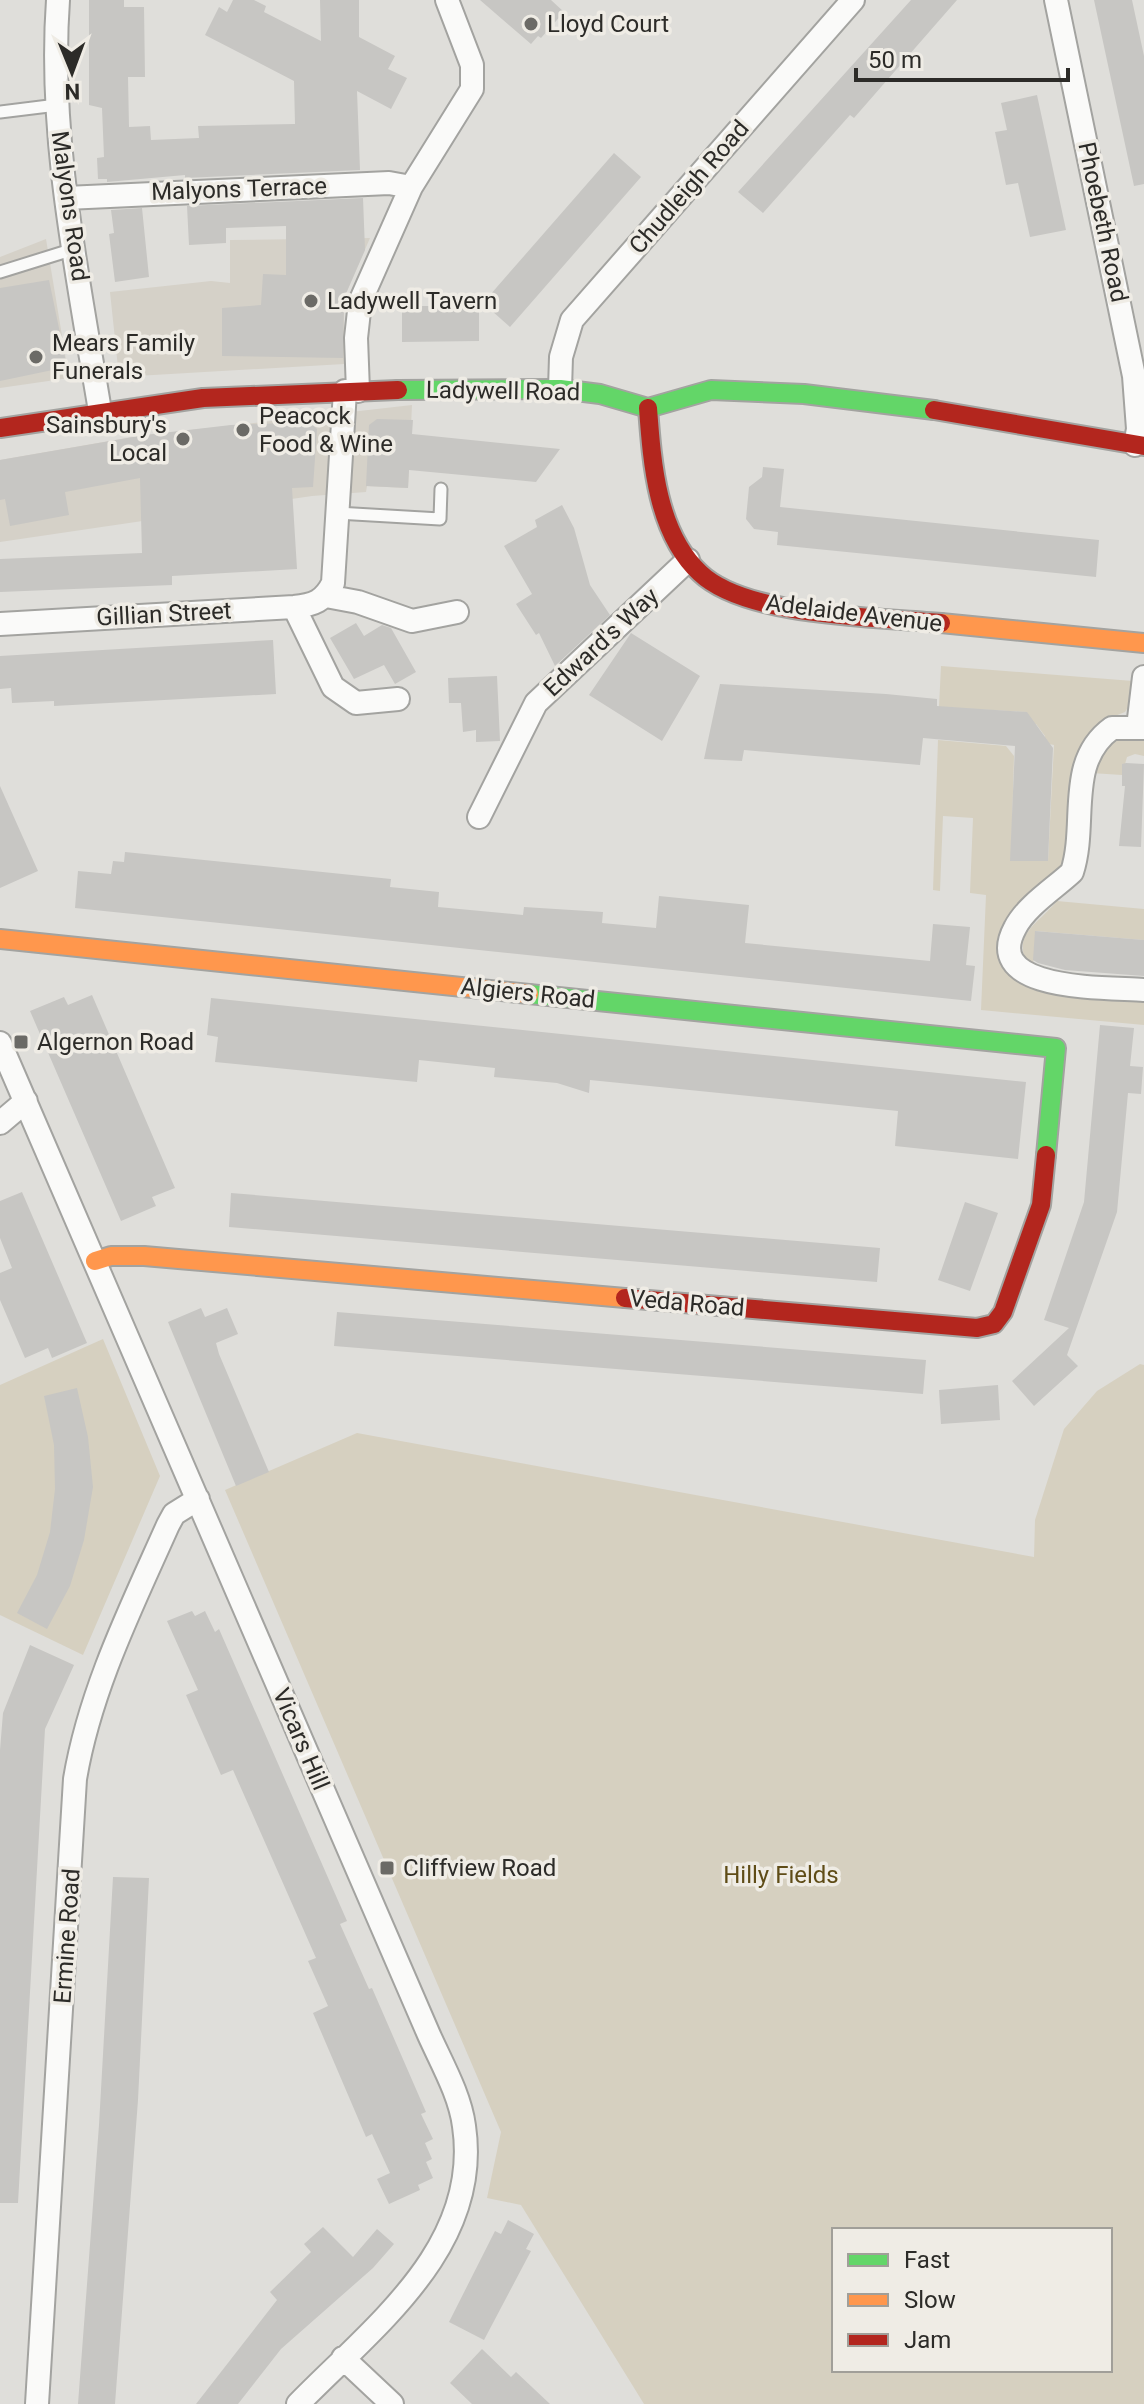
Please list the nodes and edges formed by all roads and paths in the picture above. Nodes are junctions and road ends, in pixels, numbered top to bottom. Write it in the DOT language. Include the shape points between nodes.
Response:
graph roads {
  1 [pos="58,0"];
  2 [pos="447,0"];
  3 [pos="853,0"];
  4 [pos="1056,0"];
  5 [pos="57,105"];
  6 [pos="0,112"];
  7 [pos="411,187"];
  8 [pos="66,198"];
  9 [pos="75,249"];
  10 [pos="0,272"];
  11 [pos="560,389"];
  12 [pos="352,391"];
  13 [pos="648,408"];
  14 [pos="100,411"];
  15 [pos="0,428"];
  16 [pos="1140,446"];
  17 [pos="441,489"];
  18 [pos="337,513"];
  19 [pos="688,560"];
  20 [pos="326,596"];
  21 [pos="294,607"];
  22 [pos="457,612"];
  23 [pos="0,624"];
  24 [pos="1144,643"];
  25 [pos="1144,677"];
  26 [pos="398,699"];
  27 [pos="1141,727"];
  28 [pos="479,817"];
  29 [pos="0,939"];
  30 [pos="1144,990"];
  31 [pos="0,1043"];
  32 [pos="1056,1048"];
  33 [pos="26,1101"];
  34 [pos="0,1123"];
  35 [pos="95,1261"];
  36 [pos="198,1499"];
  37 [pos="343,2358"];
  38 [pos="37,2404"];
  39 [pos="298,2404"];
  40 [pos="392,2404"];
  1 -- 5 [label="street, Malyons Road"];
  2 -- 7 [label="street" via="472,65 472,89"];
  3 -- 11 [label="street, Chudleigh Road" via="572,320 561,357"];
  4 -- 16 [label="street, Phoebeth Road" via="1134,376"];
  5 -- 6 [label="lane"];
  5 -- 8 [label="street, Malyons Road"];
  7 -- 8 [label="street, Malyons Terrace" via="389,183"];
  7 -- 12 [label="street" via="360,302"];
  8 -- 9 [label="street, Malyons Road"];
  9 -- 10 [label="lane"];
  9 -- 14 [label="street, Malyons Road"];
  11 -- 12 [label="street, Ladywell Road"];
  11 -- 13 [label="street, Ladywell Road"];
  12 -- 14 [label="street, Ladywell Road" via="203,398"];
  12 -- 18 [label="street"];
  13 -- 16 [label="street" via="711,390 804,394 957,413"];
  13 -- 19 [label="street, Adelaide Avenue" via="652,462 670,526"];
  14 -- 15 [label="street, Ladywell Road"];
  17 -- 18 [label="lane" via="440,519"];
  18 -- 20 [label="street" via="333,583"];
  19 -- 24 [label="street, Adelaide Avenue" via="717,587 791,608"];
  19 -- 28 [label="street, Edward's Way" via="536,703"];
  20 -- 21 [label="street, Gillian Street"];
  20 -- 22 [label="street" via="412,621"];
  21 -- 23 [label="street, Gillian Street"];
  21 -- 26 [label="street" via="333,687 356,703"];
  25 -- 27 [label="street"];
  27 -- 30 [label="street" via="1112,728 1092,747 1083,772 1072,872 1015,927 1010,954 1025,975 1036,980"];
  29 -- 32 [label="street, Algiers Road"];
  31 -- 33 [label="street, Vicars Hill"];
  32 -- 35 [label="street, Veda Road" via="1041,1205 1003,1312 994,1324 977,1328 144,1256"];
  33 -- 34 [label="street"];
  33 -- 35 [label="street, Vicars Hill"];
  35 -- 36 [label="street, Vicars Hill"];
  36 -- 37 [label="street, Vicars Hill" via="464,2123 465,2169 443,2245 418,2280"];
  36 -- 38 [label="street, Ermine Road" via="183,1506 168,1525 97,1690 75,1779"];
  37 -- 39 [label="street, Vicars Hill"];
  37 -- 40 [label="street"];
}
